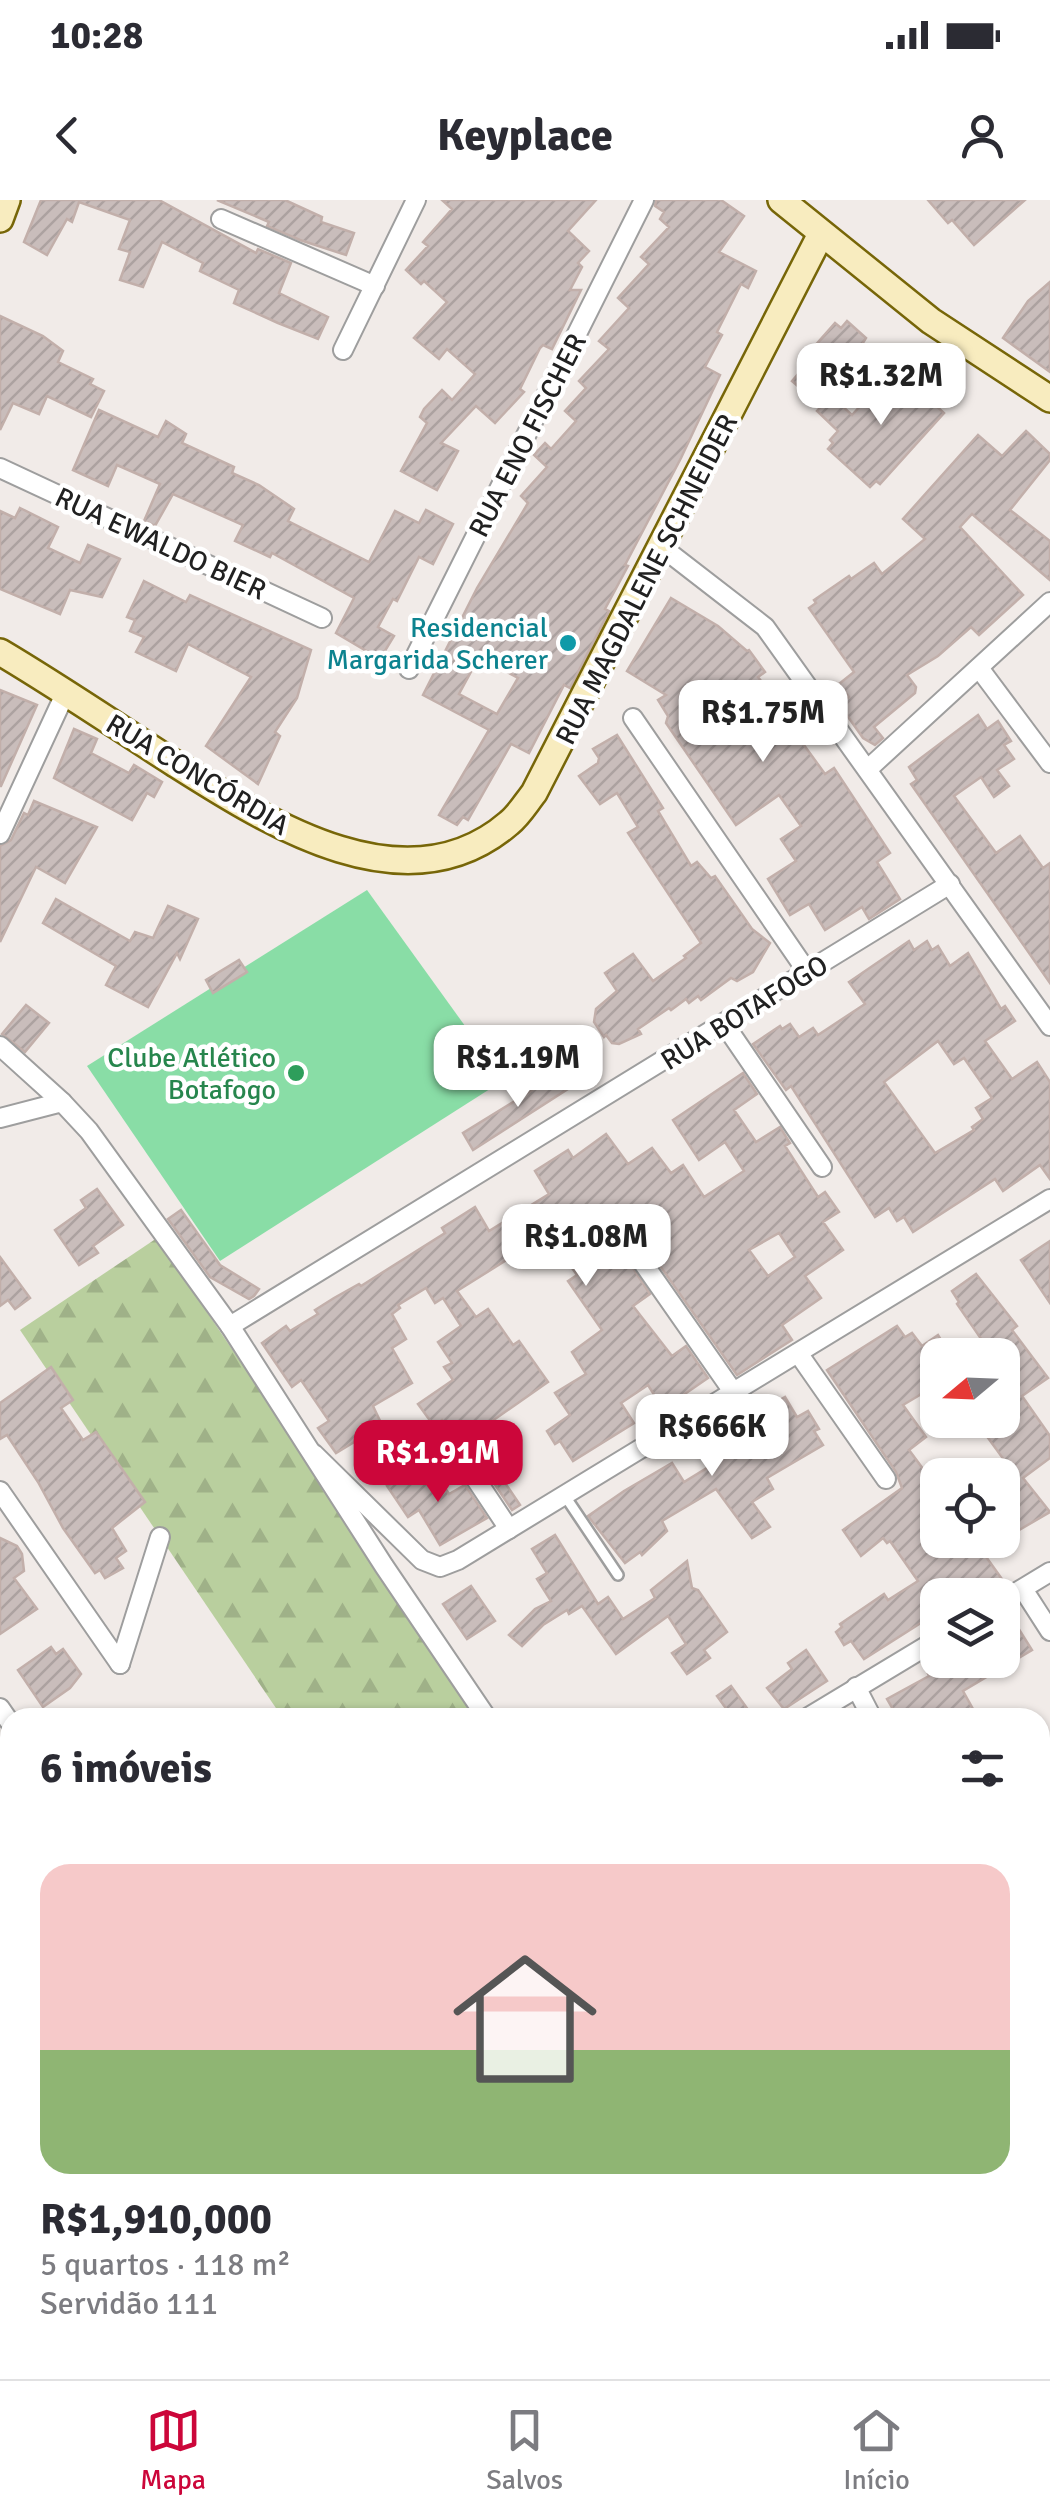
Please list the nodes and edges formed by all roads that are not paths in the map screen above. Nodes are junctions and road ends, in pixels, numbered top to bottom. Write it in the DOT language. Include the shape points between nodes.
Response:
graph roads {
  1 [pos="8,200"];
  2 [pos="416,200"];
  3 [pos="644,200"];
  4 [pos="781,200"];
  5 [pos="0,219"];
  6 [pos="222,219"];
  7 [pos="822,234"];
  8 [pos="374,286"];
  9 [pos="342,350"];
  10 [pos="1050,399"];
  11 [pos="0,468"];
  12 [pos="662,548"];
  13 [pos="1050,602"];
  14 [pos="322,618"];
  15 [pos="0,652"];
  16 [pos="979,668"];
  17 [pos="409,669"];
  18 [pos="66,694"];
  19 [pos="632,718"];
  20 [pos="1050,764"];
  21 [pos="868,768"];
  22 [pos="0,834"];
  23 [pos="411,860"];
  24 [pos="950,884"];
  25 [pos="808,973"];
  26 [pos="1042,999"];
  27 [pos="725,1024"];
  28 [pos="1050,1026"];
  29 [pos="0,1046"];
  30 [pos="62,1102"];
  31 [pos="0,1118"];
  32 [pos="822,1167"];
  33 [pos="1050,1199"];
  34 [pos="641,1260"];
  35 [pos="230,1326"];
  36 [pos="798,1353"];
  37 [pos="734,1393"];
  38 [pos="314,1454"];
  39 [pos="463,1460"];
  40 [pos="886,1479"];
  41 [pos="0,1491"];
  42 [pos="564,1494"];
  43 [pos="509,1529"];
  44 [pos="160,1537"];
  45 [pos="1050,1572"];
  46 [pos="618,1574"];
  47 [pos="1023,1589"];
  48 [pos="1020,1591"];
  49 [pos="1050,1631"];
  50 [pos="920,1650"];
  51 [pos="856,1687"];
  52 [pos="480,1708"];
  53 [pos="823,1708"];
  54 [pos="867,1708"];
  1 -- 5 [label="main road"];
  2 -- 8 [label="street"];
  3 -- 17 [label="street, RUA ENO FISCHER"];
  4 -- 7 [label="main road"];
  6 -- 8 [label="street"];
  7 -- 10 [label="main road" via="931,320"];
  7 -- 12 [label="main road, RUA MAGDALENE SCHNEIDER"];
  8 -- 9 [label="street"];
  11 -- 14 [label="street, RUA EWALDO BIER"];
  12 -- 21 [label="street" via="764,628"];
  12 -- 23 [label="main road, RUA MAGDALENE SCHNEIDER" via="534,793 510,822 479,843"];
  13 -- 16 [label="street"];
  15 -- 18 [label="main road, RUA CONCÓRDIA"];
  16 -- 20 [label="street"];
  16 -- 21 [label="street"];
  18 -- 22 [label="street"];
  18 -- 23 [label="main road, RUA CONCÓRDIA" via="279,826 360,855"];
  19 -- 25 [label="street"];
  21 -- 24 [label="street"];
  24 -- 25 [label="street, RUA BOTAFOGO"];
  24 -- 26 [label="street"];
  25 -- 27 [label="street, RUA BOTAFOGO"];
  26 -- 28 [label="street"];
  27 -- 32 [label="street"];
  27 -- 35 [label="street, RUA BOTAFOGO"];
  29 -- 30 [label="street"];
  30 -- 31 [label="street"];
  30 -- 35 [label="street"];
  33 -- 36 [label="street"];
  34 -- 37 [label="street"];
  35 -- 38 [label="street"];
  36 -- 37 [label="street"];
  36 -- 40 [label="street"];
  37 -- 42 [label="street"];
  38 -- 43 [label="street" via="422,1560 440,1567"];
  38 -- 52 [label="street"];
  39 -- 43 [label="street"];
  41 -- 44 [label="street" via="120,1664"];
  42 -- 43 [label="street"];
  42 -- 46 [label="lane"];
  45 -- 47 [label="street"];
  47 -- 48 [label="street"];
  47 -- 49 [label="street"];
  50 -- 51 [label="street"];
  51 -- 53 [label="street"];
  51 -- 54 [label="street"];
}
